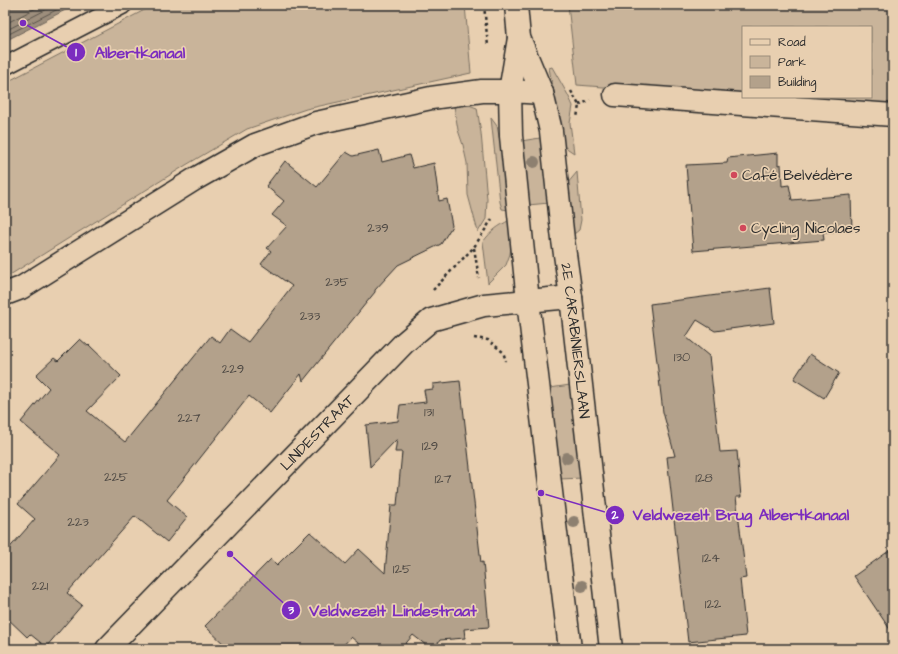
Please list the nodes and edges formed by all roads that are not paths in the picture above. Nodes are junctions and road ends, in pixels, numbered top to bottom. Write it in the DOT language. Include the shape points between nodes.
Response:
graph roads {
  1 [pos="123,5"];
  2 [pos="516,5"];
  3 [pos="520,38"];
  4 [pos="5,66"];
  5 [pos="510,91"];
  6 [pos="542,93"];
  7 [pos="615,95"];
  8 [pos="893,115"];
  9 [pos="5,294"];
  10 [pos="571,297"];
  11 [pos="528,301"];
  12 [pos="107,649"];
  13 [pos="570,649"];
  14 [pos="611,649"];
  1 -- 4 [label="lane"];
  2 -- 3 [label="street, 2E CARABINIERSLAAN"];
  3 -- 5 [label="street, 2E CARABINIERSLAAN"];
  3 -- 6 [label="street, 2E CARABINIERSLAAN"];
  5 -- 6 [label="street"];
  5 -- 9 [label="street" via="482,91 431,98 316,123 255,144 21,288"];
  5 -- 11 [label="street, 2E CARABINIERSLAAN" via="511,136"];
  6 -- 10 [label="street, 2E CARABINIERSLAAN" via="552,131"];
  7 -- 8 [label="street"];
  10 -- 11 [label="street, LINDESTRAAT"];
  10 -- 14 [label="street, 2E CARABINIERSLAAN"];
  11 -- 12 [label="street, LINDESTRAAT" via="484,305 431,320 404,343"];
  11 -- 13 [label="street, 2E CARABINIERSLAAN"];
}
